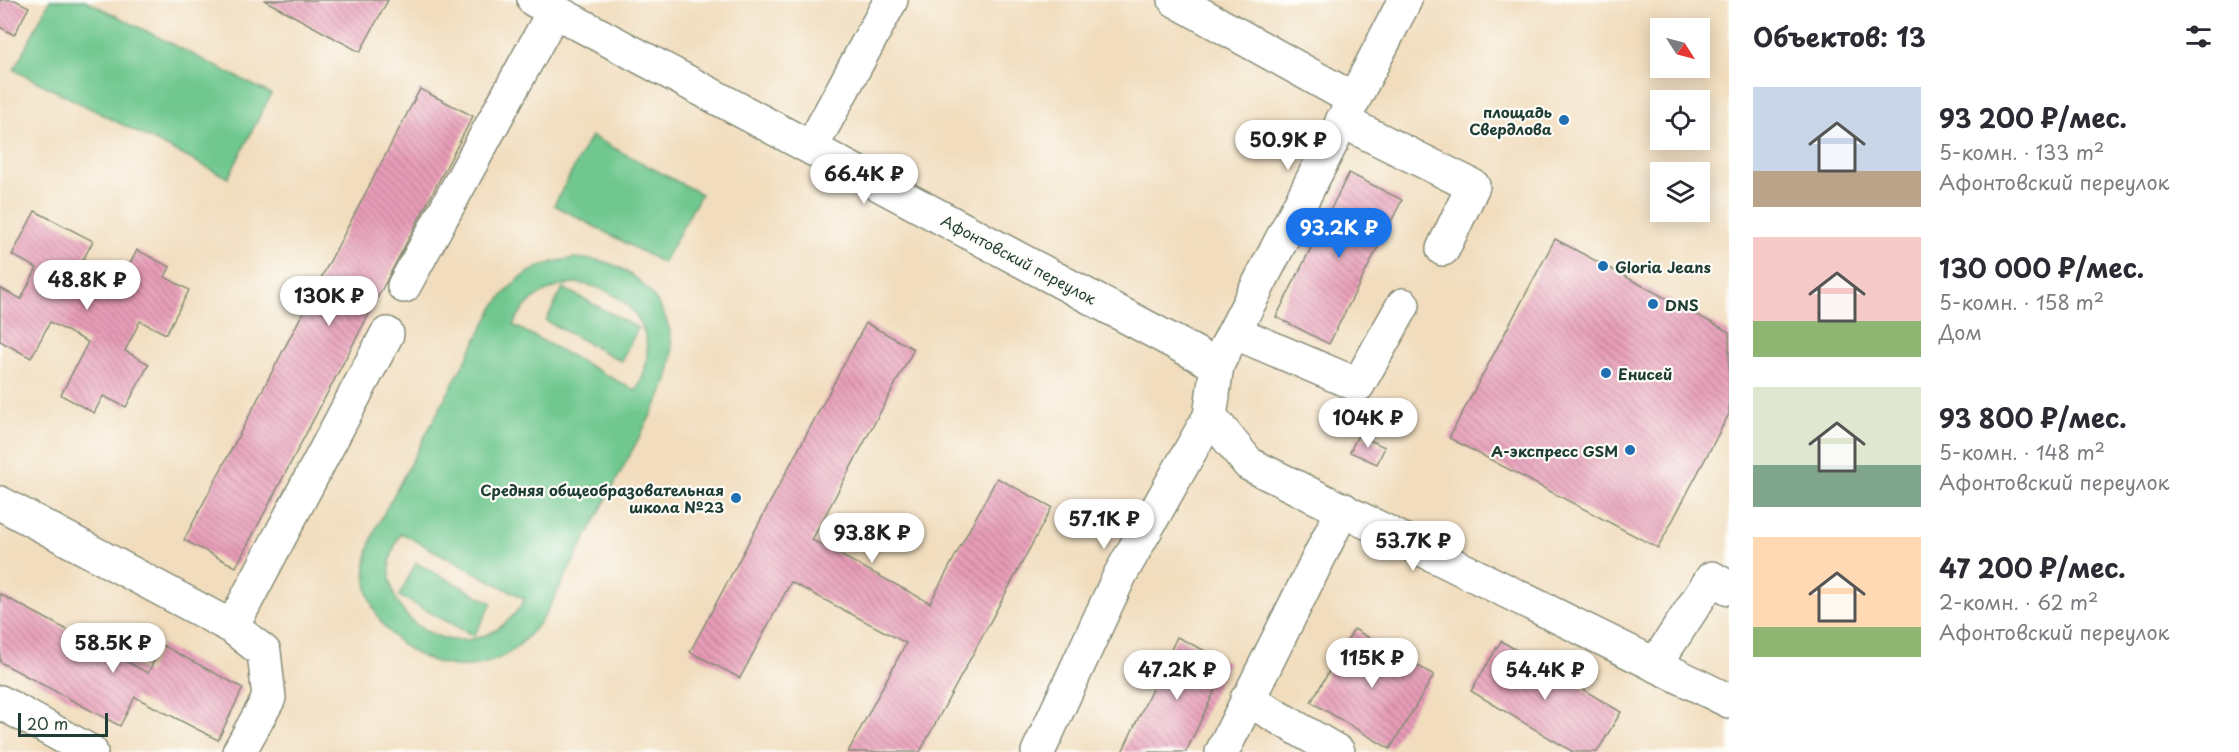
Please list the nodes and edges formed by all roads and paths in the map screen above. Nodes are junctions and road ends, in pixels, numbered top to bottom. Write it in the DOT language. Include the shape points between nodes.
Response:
graph roads {
  1 [pos="891,0"];
  2 [pos="1175,0"];
  3 [pos="1405,0"];
  4 [pos="565,9"];
  5 [pos="1219,10"];
  6 [pos="1348,110"];
  7 [pos="811,148"];
  8 [pos="1443,249"];
  9 [pos="404,286"];
  10 [pos="1403,305"];
  11 [pos="1234,332"];
  12 [pos="387,334"];
  13 [pos="1217,365"];
  14 [pos="1210,416"];
  15 [pos="0,503"];
  16 [pos="1343,509"];
  17 [pos="1729,588"];
  18 [pos="231,627"];
  19 [pos="1655,665"];
  20 [pos="1247,699"];
  21 [pos="1729,701"];
  22 [pos="0,702"];
  23 [pos="91,752"];
  24 [pos="239,752"];
  25 [pos="1038,752"];
  26 [pos="1222,752"];
  27 [pos="1338,752"];
  1 -- 7 [label="street"];
  2 -- 5 [label="street"];
  3 -- 6 [label="street"];
  4 -- 7 [label="street, Афонтовский переулок"];
  4 -- 9 [label="street"];
  5 -- 6 [label="street"];
  6 -- 8 [label="street" via="1473,186"];
  6 -- 11 [label="street"];
  7 -- 13 [label="street, Афонтовский переулок"];
  10 -- 11 [label="street" via="1358,385"];
  11 -- 13 [label="street"];
  12 -- 18 [label="street"];
  13 -- 14 [label="street"];
  14 -- 16 [label="street" via="1249,464"];
  14 -- 25 [label="street" via="1120,575"];
  15 -- 18 [label="street"];
  16 -- 19 [label="street"];
  16 -- 20 [label="street"];
  17 -- 19 [label="street" via="1712,578"];
  18 -- 24 [label="street" via="264,652 269,698"];
  19 -- 21 [label="street"];
  20 -- 26 [label="street"];
  20 -- 27 [label="street"];
  22 -- 23 [label="street"];
}
